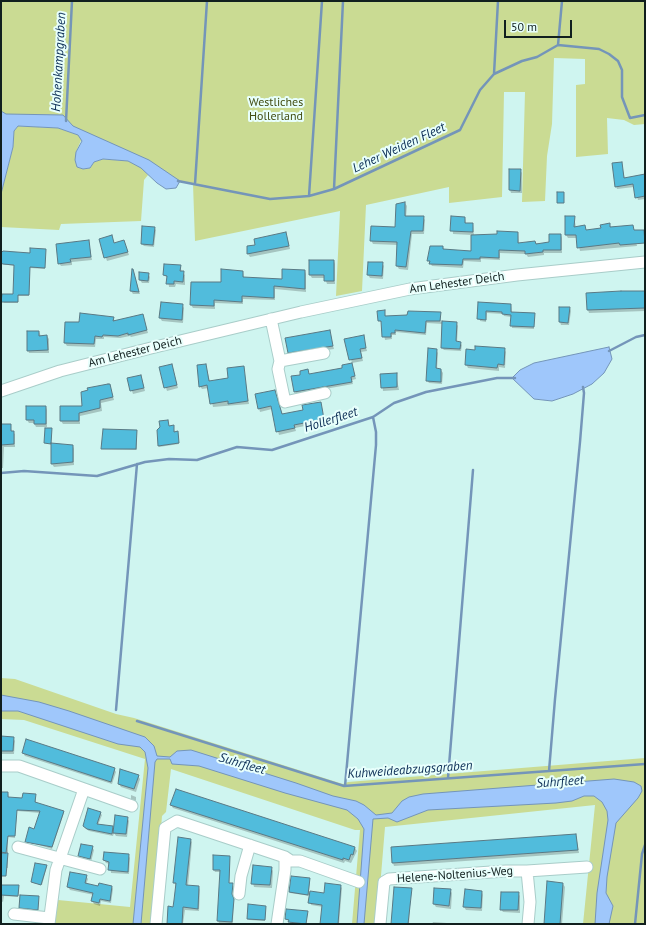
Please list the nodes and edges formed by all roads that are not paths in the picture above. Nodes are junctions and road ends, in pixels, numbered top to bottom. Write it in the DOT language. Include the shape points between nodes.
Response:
graph roads {
  1 [pos="645,262"];
  2 [pos="271,319"];
  3 [pos="324,353"];
  4 [pos="280,361"];
  5 [pos="1,391"];
  6 [pos="325,393"];
  7 [pos="1,766"];
  8 [pos="84,789"];
  9 [pos="132,806"];
  10 [pos="250,845"];
  11 [pos="18,846"];
  12 [pos="285,857"];
  13 [pos="61,859"];
  14 [pos="587,867"];
  15 [pos="100,869"];
  16 [pos="527,871"];
  17 [pos="359,882"];
  18 [pos="239,894"];
  19 [pos="14,914"];
  20 [pos="49,921"];
  21 [pos="156,924"];
  22 [pos="277,924"];
  23 [pos="380,924"];
  24 [pos="528,924"];
  1 -- 2 [label="street, Am Lehester Deich" via="410,289"];
  2 -- 4 [label="street"];
  2 -- 5 [label="street, Am Lehester Deich" via="60,371"];
  3 -- 4 [label="street"];
  4 -- 6 [label="street" via="278,369 285,402"];
  7 -- 8 [label="street" via="19,766"];
  8 -- 9 [label="street"];
  8 -- 13 [label="street"];
  10 -- 12 [label="street"];
  10 -- 18 [label="street"];
  10 -- 21 [label="street" via="177,821 165,828"];
  11 -- 13 [label="street"];
  12 -- 17 [label="street"];
  12 -- 22 [label="street"];
  13 -- 15 [label="street"];
  13 -- 20 [label="street" via="56,870"];
  14 -- 16 [label="street, Helene-Noltenius-Weg"];
  16 -- 23 [label="street, Helene-Noltenius-Weg" via="389,879 384,882"];
  16 -- 24 [label="street, Helene-Noltenius-Weg" via="530,902"];
  19 -- 20 [label="street"];
}
